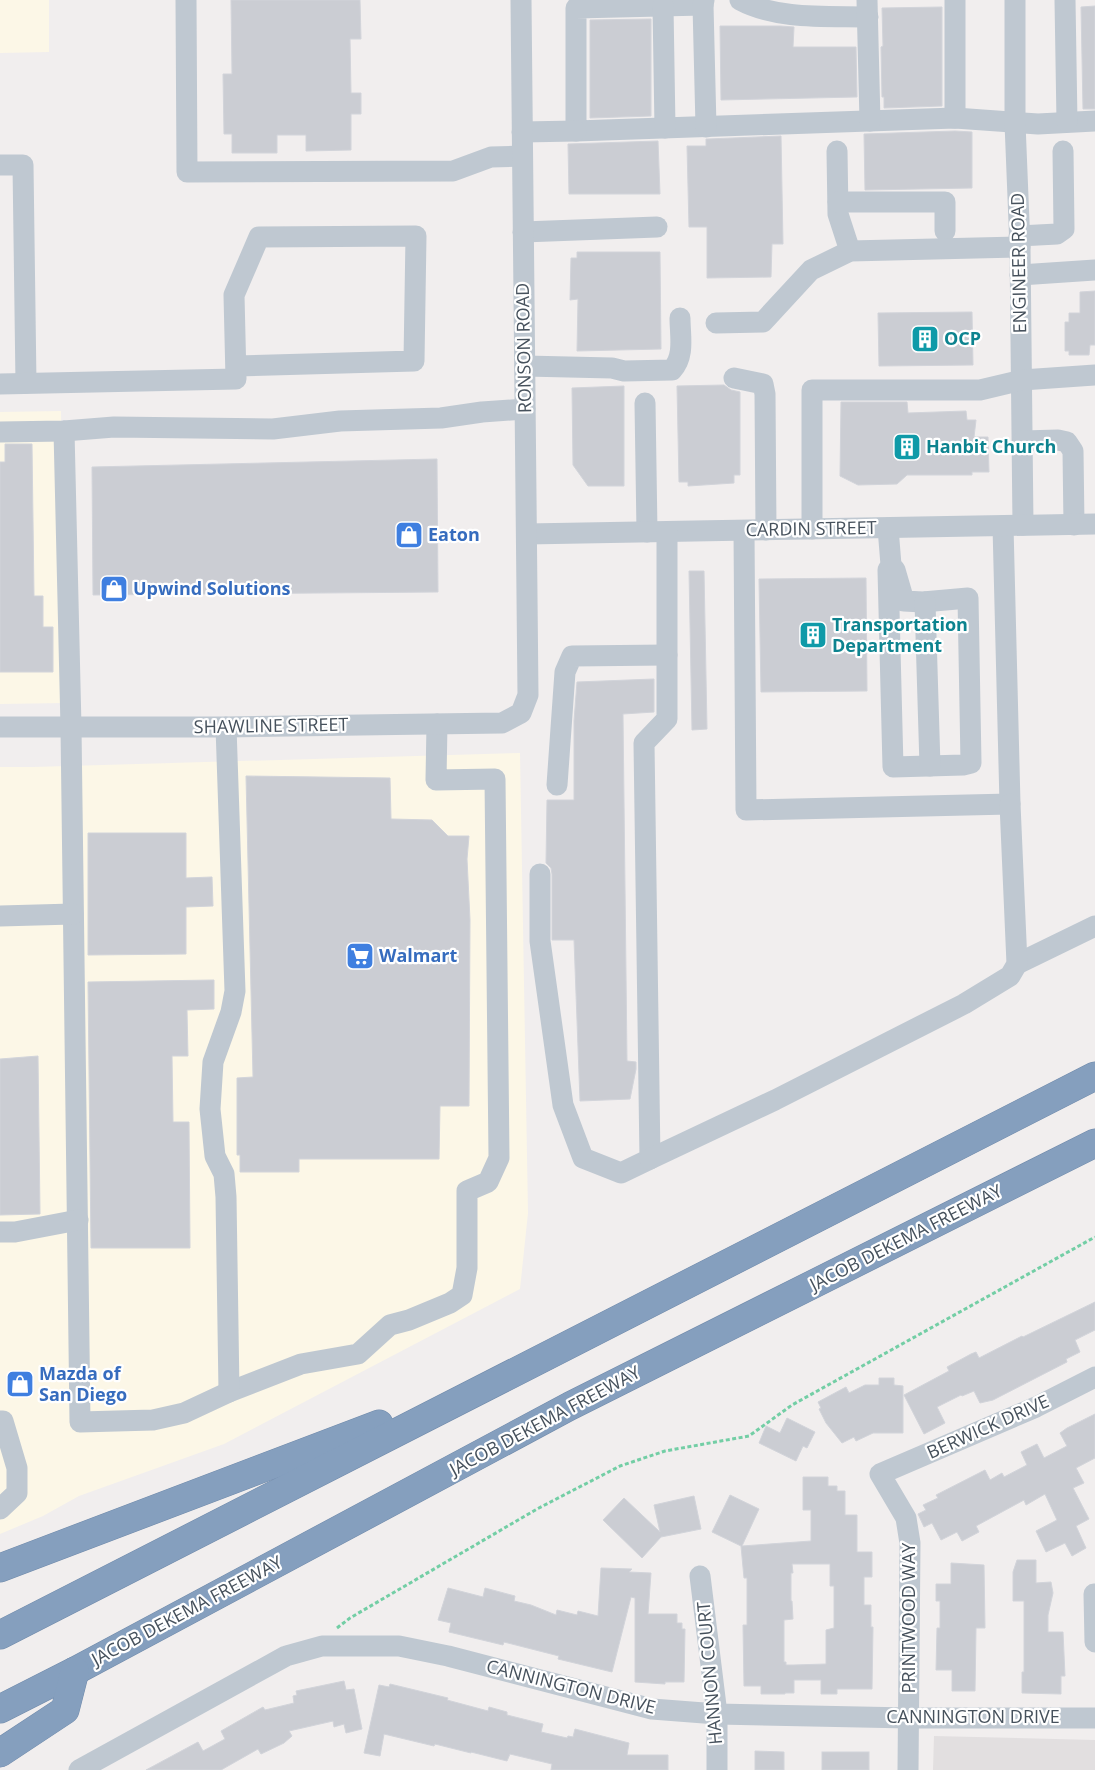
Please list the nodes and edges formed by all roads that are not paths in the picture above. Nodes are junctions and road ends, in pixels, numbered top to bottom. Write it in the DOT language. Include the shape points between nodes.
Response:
graph roads {
  1 [pos="186,0"];
  2 [pos="521,0"];
  3 [pos="740,0"];
  4 [pos="955,0"];
  5 [pos="1016,0"];
  6 [pos="1065,0"];
  7 [pos="703,2"];
  8 [pos="576,4"];
  9 [pos="663,6"];
  10 [pos="778,6"];
  11 [pos="868,9"];
  12 [pos="956,118"];
  13 [pos="870,121"];
  14 [pos="1095,121"];
  15 [pos="1067,122"];
  16 [pos="1015,123"];
  17 [pos="706,127"];
  18 [pos="665,128"];
  19 [pos="576,131"];
  20 [pos="522,132"];
  21 [pos="837,151"];
  22 [pos="1063,151"];
  23 [pos="522,156"];
  24 [pos="0,165"];
  25 [pos="838,202"];
  26 [pos="657,227"];
  27 [pos="945,231"];
  28 [pos="523,232"];
  29 [pos="1020,242"];
  30 [pos="850,251"];
  31 [pos="1095,270"];
  32 [pos="1020,275"];
  33 [pos="680,318"];
  34 [pos="716,323"];
  35 [pos="236,366"];
  36 [pos="525,366"];
  37 [pos="1095,375"];
  38 [pos="734,378"];
  39 [pos="1022,380"];
  40 [pos="0,384"];
  41 [pos="26,384"];
  42 [pos="645,403"];
  43 [pos="525,409"];
  44 [pos="64,431"];
  45 [pos="0,432"];
  46 [pos="1023,441"];
  47 [pos="1074,524"];
  48 [pos="1095,524"];
  49 [pos="1013,526"];
  50 [pos="888,528"];
  51 [pos="812,529"];
  52 [pos="744,530"];
  53 [pos="766,530"];
  54 [pos="657,532"];
  55 [pos="526,534"];
  56 [pos="891,565"];
  57 [pos="925,602"];
  58 [pos="667,655"];
  59 [pos="528,695"];
  60 [pos="437,724"];
  61 [pos="0,727"];
  62 [pos="71,727"];
  63 [pos="226,727"];
  64 [pos="930,766"];
  65 [pos="558,785"];
  66 [pos="1010,804"];
  67 [pos="540,874"];
  68 [pos="73,914"];
  69 [pos="0,916"];
  70 [pos="1095,926"];
  71 [pos="1017,964"];
  72 [pos="1095,1076"];
  73 [pos="1095,1143"];
  74 [pos="650,1159"];
  75 [pos="78,1220"];
  76 [pos="0,1232"];
  77 [pos="506,1376"];
  78 [pos="1095,1378"];
  79 [pos="229,1392"];
  80 [pos="0,1421"];
  81 [pos="880,1474"];
  82 [pos="0,1508"];
  83 [pos="147,1512"];
  84 [pos="0,1568"];
  85 [pos="700,1576"];
  86 [pos="0,1587"];
  87 [pos="1094,1594"];
  88 [pos="0,1635"];
  89 [pos="1095,1642"];
  90 [pos="75,1671"];
  91 [pos="0,1709"];
  92 [pos="717,1714"];
  93 [pos="909,1718"];
  94 [pos="1095,1718"];
  95 [pos="0,1753"];
  96 [pos="86,1768"];
  97 [pos="717,1770"];
  98 [pos="908,1770"];
  1 -- 23 [label="street" via="187,172 453,171 491,157"];
  2 -- 20 [label="street, RONSON ROAD"];
  3 -- 10 [label="street" via="750,6"];
  4 -- 12 [label="street"];
  5 -- 16 [label="street, ENGINEER ROAD"];
  6 -- 15 [label="street"];
  7 -- 9 [label="street"];
  7 -- 17 [label="street"];
  8 -- 9 [label="street"];
  8 -- 19 [label="street"];
  9 -- 18 [label="street"];
  10 -- 11 [label="street" via="796,16"];
  11 -- 13 [label="street"];
  12 -- 13 [label="street"];
  12 -- 16 [label="street"];
  13 -- 17 [label="street"];
  14 -- 15 [label="street"];
  15 -- 16 [label="street"];
  16 -- 29 [label="street, ENGINEER ROAD"];
  17 -- 18 [label="street"];
  18 -- 19 [label="street"];
  19 -- 20 [label="street"];
  20 -- 23 [label="street, RONSON ROAD"];
  21 -- 25 [label="street"];
  22 -- 29 [label="street" via="1064,229 1057,234"];
  23 -- 28 [label="street, RONSON ROAD"];
  24 -- 41 [label="street" via="22,165"];
  25 -- 27 [label="street" via="945,202"];
  25 -- 30 [label="street" via="838,214"];
  26 -- 28 [label="street"];
  28 -- 36 [label="street, RONSON ROAD"];
  29 -- 30 [label="street"];
  29 -- 32 [label="street, ENGINEER ROAD"];
  30 -- 34 [label="street" via="811,270 763,322"];
  31 -- 32 [label="street"];
  32 -- 39 [label="street, ENGINEER ROAD"];
  33 -- 36 [label="street" via="681,353 672,370"];
  35 -- 35 [label="street" via="414,361 416,236 259,237 234,295"];
  35 -- 41 [label="street" via="236,379"];
  36 -- 43 [label="street, RONSON ROAD"];
  37 -- 39 [label="street"];
  38 -- 53 [label="street" via="763,384"];
  39 -- 46 [label="street, ENGINEER ROAD"];
  39 -- 51 [label="street" via="980,390 812,390"];
  40 -- 41 [label="street"];
  42 -- 54 [label="street"];
  43 -- 44 [label="street" via="441,418 340,421 273,429 114,427"];
  43 -- 55 [label="street, RONSON ROAD"];
  44 -- 45 [label="street"];
  44 -- 62 [label="street"];
  46 -- 47 [label="street" via="1058,440 1067,442 1073,451"];
  46 -- 49 [label="street, ENGINEER ROAD"];
  47 -- 48 [label="street, CARDIN STREET"];
  47 -- 49 [label="street, CARDIN STREET"];
  49 -- 50 [label="street, CARDIN STREET"];
  49 -- 66 [label="street, ENGINEER ROAD"];
  50 -- 51 [label="street, CARDIN STREET"];
  50 -- 56 [label="street"];
  51 -- 53 [label="street, CARDIN STREET"];
  52 -- 53 [label="street, CARDIN STREET"];
  52 -- 54 [label="street, CARDIN STREET"];
  52 -- 66 [label="street" via="746,810"];
  54 -- 55 [label="street, CARDIN STREET"];
  54 -- 58 [label="street"];
  55 -- 59 [label="street, RONSON ROAD"];
  56 -- 57 [label="street" via="896,570 904,601"];
  56 -- 64 [label="street" via="888,570 893,766"];
  57 -- 64 [label="street"];
  57 -- 64 [label="street" via="968,598 971,763"];
  58 -- 65 [label="street" via="572,656 565,672"];
  58 -- 74 [label="street" via="667,719 644,743"];
  59 -- 60 [label="street, SHAWLINE STREET" via="521,713 502,723"];
  60 -- 63 [label="street, SHAWLINE STREET"];
  60 -- 79 [label="street" via="436,780 495,779 498,1158 488,1182 467,1191 467,1268 462,1295 450,1303 390,1325 358,1354 301,1364"];
  61 -- 62 [label="street, SHAWLINE STREET"];
  62 -- 63 [label="street, SHAWLINE STREET"];
  62 -- 68 [label="street"];
  63 -- 79 [label="street" via="235,991 227,1026 213,1062 210,1109 215,1156 224,1174 226,1197"];
  66 -- 71 [label="street, ENGINEER ROAD"];
  67 -- 74 [label="street" via="540,941 563,1105 583,1158 621,1173"];
  68 -- 69 [label="street"];
  68 -- 75 [label="street"];
  70 -- 71 [label="street"];
  71 -- 74 [label="street" via="1010,976 964,1004"];
  72 -- 77 [label="highway"];
  73 -- 90 [label="highway, JACOB DEKEMA FREEWAY" via="570,1406"];
  75 -- 76 [label="street"];
  75 -- 79 [label="street" via="80,1422 153,1420 184,1413"];
  77 -- 83 [label="highway"];
  77 -- 88 [label="highway"];
  78 -- 81 [label="street, BERWICK DRIVE"];
  80 -- 82 [label="street" via="3,1421 17,1468 17,1493"];
  81 -- 93 [label="street, PRINTWOOD WAY" via="906,1518 910,1542"];
  83 -- 84 [label="highway"];
  83 -- 86 [label="highway"];
  85 -- 92 [label="street, HANNON COURT"];
  87 -- 89 [label="street"];
  90 -- 91 [label="highway, JACOB DEKEMA FREEWAY"];
  90 -- 95 [label="highway" via="65,1710"];
  92 -- 93 [label="street, CANNINGTON DRIVE"];
  92 -- 96 [label="street, CANNINGTON DRIVE" via="652,1709 399,1646 322,1646 286,1656"];
  92 -- 97 [label="street, HANNON COURT"];
  93 -- 94 [label="street, CANNINGTON DRIVE"];
  93 -- 98 [label="street, PRINTWOOD WAY"];
}
